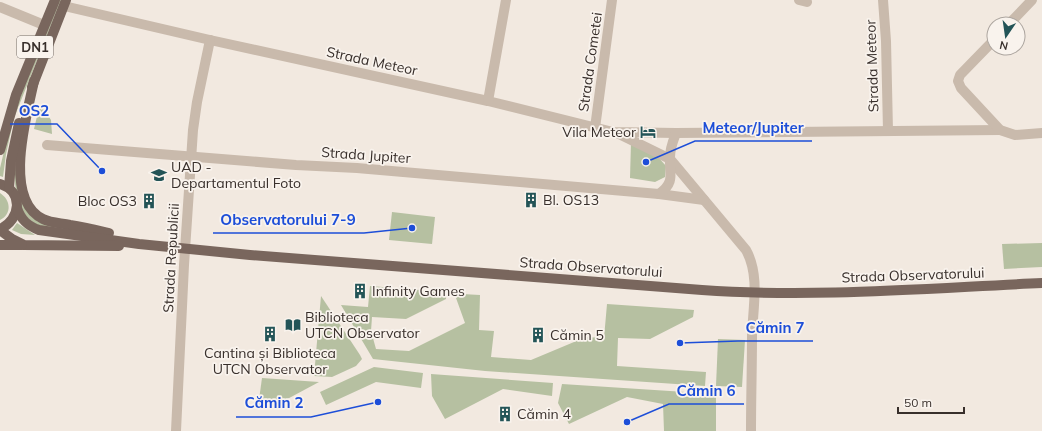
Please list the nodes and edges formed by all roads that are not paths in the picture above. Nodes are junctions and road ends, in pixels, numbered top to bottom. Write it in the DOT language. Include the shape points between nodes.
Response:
graph roads {
  1 [pos="55,0"];
  2 [pos="506,0"];
  3 [pos="612,0"];
  4 [pos="883,0"];
  5 [pos="1028,1"];
  6 [pos="65,3"];
  7 [pos="0,7"];
  8 [pos="1016,16"];
  9 [pos="44,26"];
  10 [pos="210,40"];
  11 [pos="986,48"];
  12 [pos="34,81"];
  13 [pos="16,95"];
  14 [pos="488,100"];
  15 [pos="0,126"];
  16 [pos="595,128"];
  17 [pos="1000,130"];
  18 [pos="888,131"];
  19 [pos="613,132"];
  20 [pos="676,133"];
  21 [pos="1042,133"];
  22 [pos="47,145"];
  23 [pos="0,150"];
  24 [pos="191,156"];
  25 [pos="670,159"];
  26 [pos="4,186"];
  27 [pos="659,194"];
  28 [pos="704,200"];
  29 [pos="17,208"];
  30 [pos="0,229"];
  31 [pos="139,244"];
  32 [pos="0,245"];
  33 [pos="24,245"];
  34 [pos="185,248"];
  35 [pos="1042,283"];
  36 [pos="754,293"];
  37 [pos="176,431"];
  38 [pos="751,431"];
  1 -- 9 [label="main road, DN1"];
  2 -- 14 [label="street"];
  3 -- 16 [label="street, Strada Cometei"];
  4 -- 18 [label="street, Strada Meteor"];
  5 -- 8 [label="street"];
  6 -- 10 [label="street, Strada Meteor"];
  6 -- 12 [label="main road, DN1"];
  7 -- 9 [label="street"];
  9 -- 13 [label="main road, DN1"];
  10 -- 14 [label="street, Strada Meteor"];
  10 -- 24 [label="street, Strada Republicii" via="197,102"];
  11 -- 17 [label="street" via="962,72 958,81 961,88"];
  12 -- 26 [label="main road, DN1" via="18,125"];
  12 -- 31 [label="main road" via="21,149 25,200 36,214 47,221 89,228"];
  13 -- 15 [label="main road, DN1"];
  13 -- 23 [label="main road, DN1"];
  14 -- 16 [label="street, Strada Meteor"];
  16 -- 19 [label="street, Strada Meteor"];
  17 -- 18 [label="street, Strada Meteor"];
  17 -- 21 [label="street, Strada Meteor" via="1015,135"];
  18 -- 20 [label="street, Strada Meteor"];
  19 -- 20 [label="street, Strada Meteor"];
  19 -- 25 [label="street"];
  20 -- 25 [label="street" via="671,144"];
  22 -- 24 [label="street, Strada Jupiter"];
  24 -- 27 [label="street, Strada Jupiter"];
  24 -- 34 [label="street, Strada Republicii"];
  25 -- 27 [label="street" via="670,181"];
  25 -- 28 [label="street"];
  26 -- 29 [label="main road, DN1" via="14,194"];
  27 -- 28 [label="street, Strada Jupiter"];
  28 -- 36 [label="street" via="746,250 753,266"];
  29 -- 30 [label="main road" via="12,222"];
  29 -- 31 [label="main road, Strada Observatorului" via="26,222 39,230"];
  30 -- 33 [label="main road, Strada Observatorului"];
  31 -- 33 [label="main road, Strada Observatorului"];
  31 -- 34 [label="main road, Strada Observatorului"];
  32 -- 33 [label="main road"];
  34 -- 36 [label="main road, Strada Observatorului"];
  34 -- 37 [label="street, Strada Republicii"];
  35 -- 36 [label="main road, Strada Observatorului"];
  36 -- 38 [label="street"];
}
